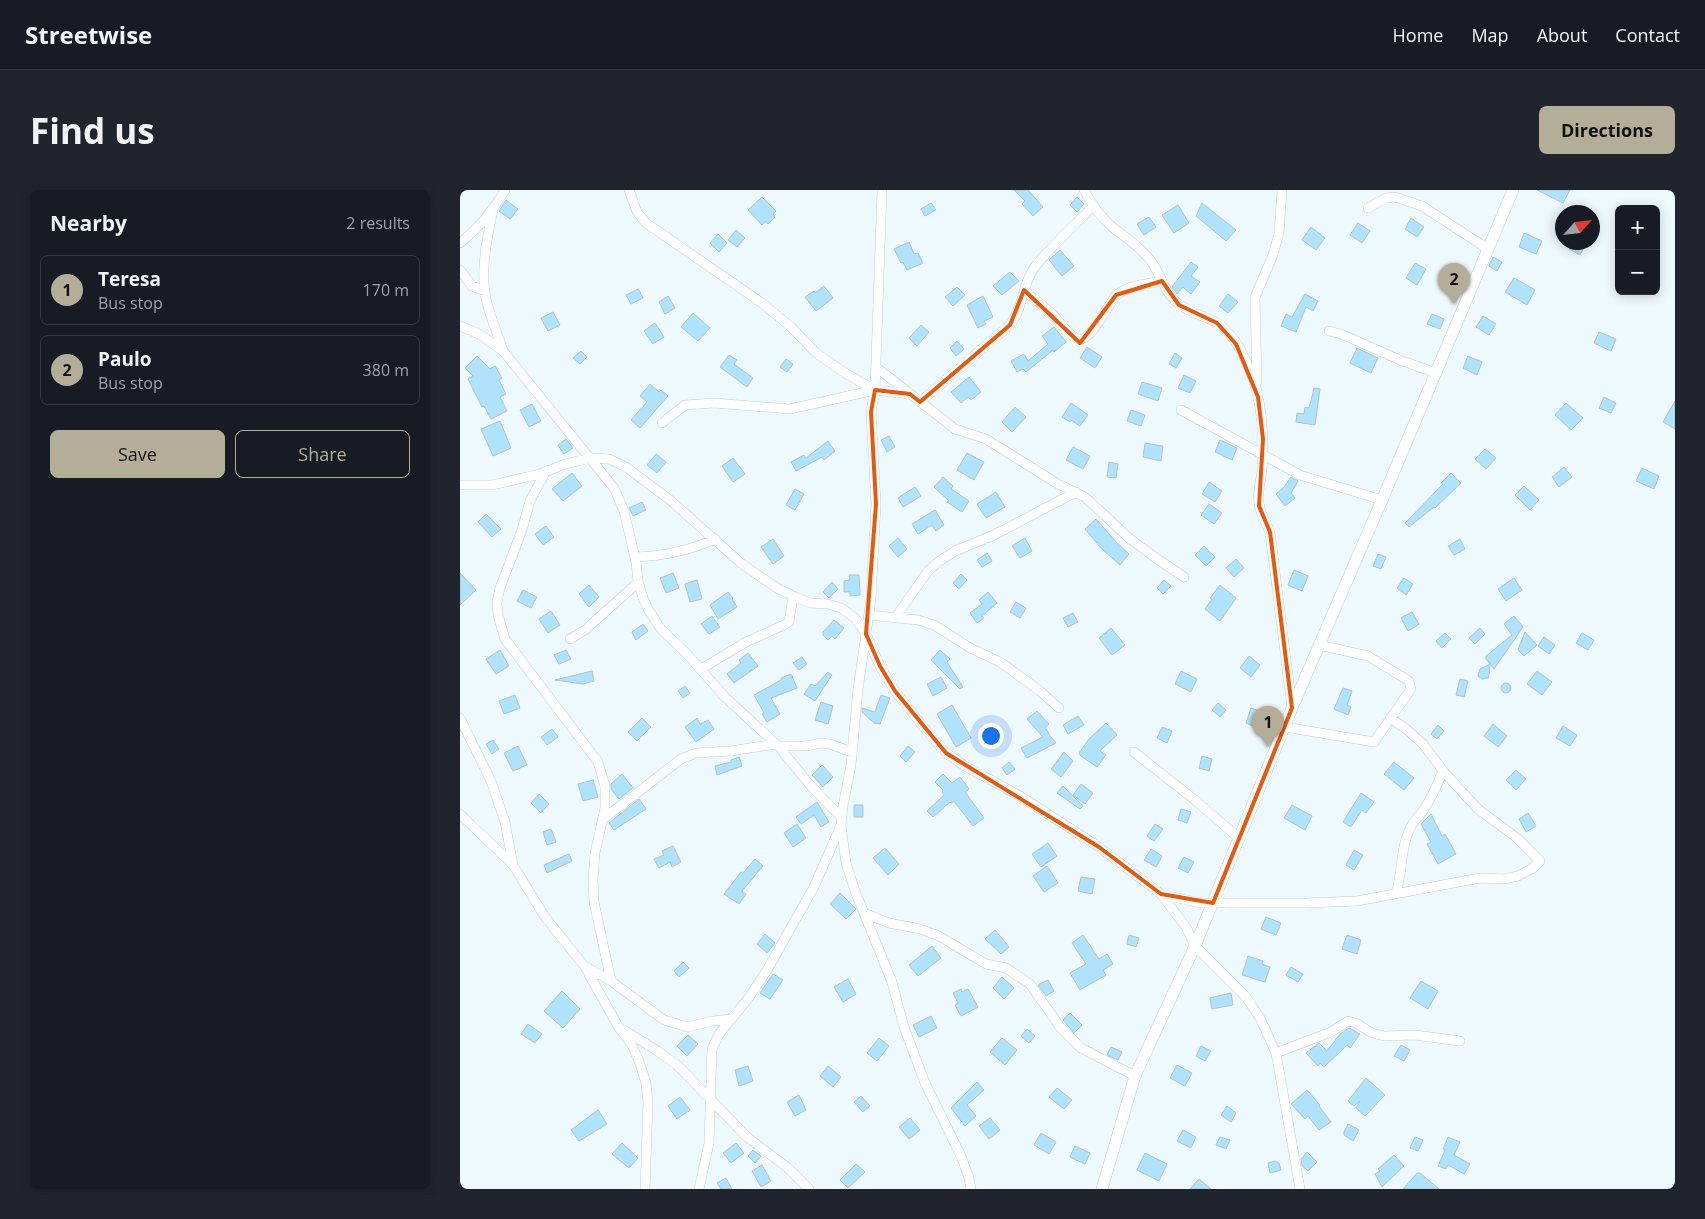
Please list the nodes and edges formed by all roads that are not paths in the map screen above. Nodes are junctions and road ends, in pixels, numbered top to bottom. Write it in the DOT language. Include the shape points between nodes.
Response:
graph roads {
  1 [pos="505,190"];
  2 [pos="629,190"];
  3 [pos="882,190"];
  4 [pos="1084,190"];
  5 [pos="1282,190"];
  6 [pos="1513,190"];
  7 [pos="1093,206"];
  8 [pos="1368,208"];
  9 [pos="493,210"];
  10 [pos="460,243"];
  11 [pos="1488,249"];
  12 [pos="460,270"];
  13 [pos="1162,281"];
  14 [pos="1024,290"];
  15 [pos="485,291"];
  16 [pos="460,326"];
  17 [pos="1328,332"];
  18 [pos="503,351"];
  19 [pos="876,367"];
  20 [pos="1436,373"];
  21 [pos="875,390"];
  22 [pos="910,394"];
  23 [pos="1258,397"];
  24 [pos="920,402"];
  25 [pos="1181,410"];
  26 [pos="662,423"];
  27 [pos="1263,454"];
  28 [pos="591,458"];
  29 [pos="546,471"];
  30 [pos="460,486"];
  31 [pos="1076,492"];
  32 [pos="1382,500"];
  33 [pos="715,539"];
  34 [pos="635,557"];
  35 [pos="1184,577"];
  36 [pos="638,584"];
  37 [pos="793,596"];
  38 [pos="869,615"];
  39 [pos="895,618"];
  40 [pos="866,634"];
  41 [pos="570,639"];
  42 [pos="1320,645"];
  43 [pos="700,669"];
  44 [pos="1059,708"];
  45 [pos="1292,708"];
  46 [pos="460,718"];
  47 [pos="1390,718"];
  48 [pos="1285,727"];
  49 [pos="777,745"];
  50 [pos="852,752"];
  51 [pos="1134,752"];
  52 [pos="1443,770"];
  53 [pos="460,814"];
  54 [pos="602,820"];
  55 [pos="841,821"];
  56 [pos="1240,839"];
  57 [pos="513,865"];
  58 [pos="1396,893"];
  59 [pos="1161,894"];
  60 [pos="1212,904"];
  61 [pos="864,913"];
  62 [pos="1194,946"];
  63 [pos="586,967"];
  64 [pos="611,981"];
  65 [pos="732,1019"];
  66 [pos="619,1028"];
  67 [pos="1460,1041"];
  68 [pos="1276,1053"];
  69 [pos="1135,1076"];
  70 [pos="710,1100"];
  71 [pos="645,1189"];
  72 [pos="699,1189"];
  73 [pos="810,1189"];
  74 [pos="971,1189"];
  75 [pos="1102,1189"];
  76 [pos="1300,1189"];
  1 -- 9 [label="street"];
  2 -- 21 [label="street" via="637,212 646,223 762,303 816,353"];
  3 -- 19 [label="street"];
  4 -- 7 [label="street"];
  5 -- 23 [label="street" via="1273,255 1255,297"];
  6 -- 11 [label="street"];
  7 -- 13 [label="street" via="1110,225 1144,252"];
  7 -- 14 [label="street" via="1033,269"];
  8 -- 11 [label="street" via="1395,197 1422,206"];
  9 -- 10 [label="street"];
  9 -- 15 [label="street"];
  11 -- 20 [label="street"];
  12 -- 15 [label="street" via="472,286"];
  13 -- 14 [label="street" via="1116,295 1095,327 1080,340"];
  13 -- 23 [label="street" via="1167,292 1179,304 1226,330 1250,370"];
  14 -- 24 [label="street" via="1010,325"];
  15 -- 18 [label="street"];
  16 -- 18 [label="street" via="481,335"];
  17 -- 20 [label="street" via="1341,334"];
  18 -- 28 [label="street"];
  19 -- 21 [label="street"];
  19 -- 22 [label="street"];
  20 -- 32 [label="street"];
  21 -- 22 [label="street"];
  21 -- 26 [label="street" via="790,409 714,402 685,405"];
  21 -- 38 [label="street" via="871,412 876,504"];
  22 -- 24 [label="street"];
  23 -- 27 [label="street"];
  24 -- 31 [label="street" via="955,429 986,439 1050,480"];
  25 -- 27 [label="street"];
  27 -- 32 [label="street" via="1300,475"];
  27 -- 45 [label="street" via="1259,506 1270,532"];
  28 -- 29 [label="street"];
  28 -- 33 [label="street" via="609,459 626,467"];
  28 -- 34 [label="street" via="620,499"];
  29 -- 30 [label="street" via="492,485"];
  29 -- 54 [label="street" via="530,501 500,588 498,615 504,639 598,762 604,786"];
  31 -- 35 [label="street" via="1137,544"];
  31 -- 39 [label="street" via="938,562"];
  32 -- 42 [label="street"];
  33 -- 34 [label="street" via="674,554"];
  33 -- 37 [label="street" via="742,564"];
  34 -- 36 [label="street"];
  36 -- 41 [label="street"];
  36 -- 43 [label="street" via="661,629"];
  37 -- 40 [label="street" via="810,603 841,608 855,618"];
  37 -- 43 [label="street" via="788,622"];
  38 -- 39 [label="street"];
  38 -- 40 [label="street"];
  39 -- 44 [label="street" via="934,625 1000,662"];
  40 -- 50 [label="street"];
  40 -- 59 [label="street" via="895,691 946,753 1099,847"];
  42 -- 45 [label="street"];
  42 -- 47 [label="street" via="1368,656 1409,681 1411,689"];
  43 -- 49 [label="street"];
  45 -- 48 [label="street"];
  46 -- 57 [label="street" via="491,782"];
  47 -- 48 [label="street" via="1374,742"];
  47 -- 52 [label="street" via="1423,744"];
  48 -- 56 [label="street"];
  49 -- 50 [label="street" via="821,743"];
  49 -- 54 [label="street" via="696,753 681,759"];
  49 -- 55 [label="street"];
  50 -- 55 [label="street"];
  51 -- 56 [label="street"];
  52 -- 58 [label="street" via="1436,790 1412,825 1403,851"];
  52 -- 58 [label="street" via="1478,809 1517,838 1540,861 1518,876 1480,878"];
  53 -- 57 [label="street"];
  54 -- 64 [label="street" via="595,853 594,902"];
  55 -- 61 [label="street" via="846,863"];
  55 -- 65 [label="street" via="814,887 794,924 766,972"];
  56 -- 60 [label="street"];
  57 -- 63 [label="street" via="545,917"];
  58 -- 60 [label="street" via="1357,901"];
  59 -- 60 [label="street"];
  59 -- 62 [label="street" via="1186,927"];
  60 -- 62 [label="street"];
  61 -- 69 [label="street" via="889,923 920,929 986,964 1006,968 1030,984 1060,1027 1081,1048"];
  61 -- 74 [label="street" via="892,982 904,1027 925,1083 961,1156"];
  62 -- 68 [label="street" via="1246,996"];
  62 -- 69 [label="street"];
  63 -- 64 [label="street"];
  63 -- 66 [label="street"];
  64 -- 65 [label="street" via="664,1020 687,1027"];
  65 -- 70 [label="street" via="712,1049"];
  66 -- 70 [label="street" via="677,1065"];
  66 -- 71 [label="street" via="631,1044 646,1083"];
  67 -- 68 [label="street" via="1416,1035 1384,1036 1348,1021 1311,1041"];
  68 -- 76 [label="street"];
  69 -- 75 [label="street"];
  70 -- 72 [label="street" via="709,1143"];
  70 -- 73 [label="street" via="747,1137"];
}
